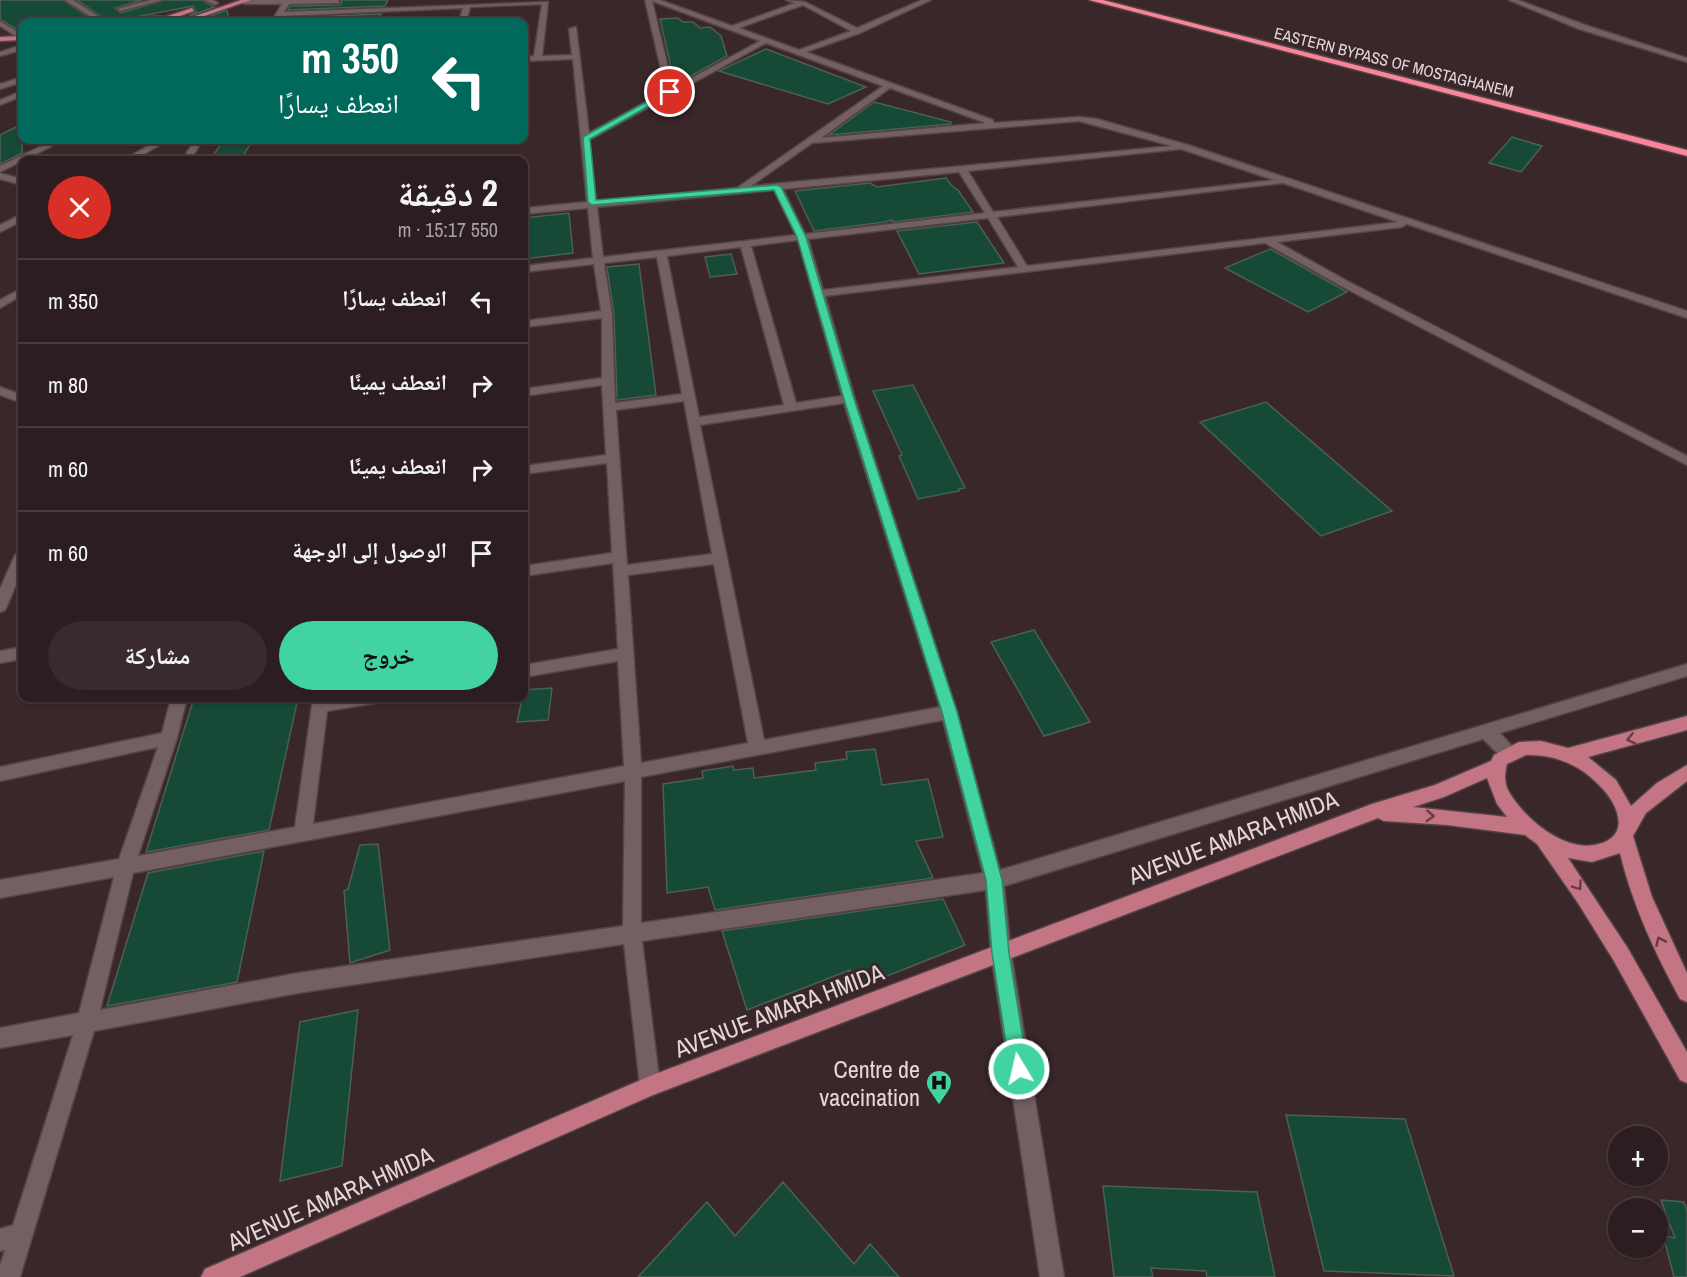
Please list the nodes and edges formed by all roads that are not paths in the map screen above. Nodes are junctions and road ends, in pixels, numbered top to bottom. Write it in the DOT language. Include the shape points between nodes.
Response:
graph roads {
  1 [pos="68,0"];
  2 [pos="160,0"];
  3 [pos="207,0"];
  4 [pos="224,0"];
  5 [pos="408,0"];
  6 [pos="648,0"];
  7 [pos="654,0"];
  8 [pos="789,0"];
  9 [pos="928,0"];
  10 [pos="1093,0"];
  11 [pos="1122,0"];
  12 [pos="1512,0"];
  13 [pos="246,1"];
  14 [pos="325,1"];
  15 [pos="371,1"];
  16 [pos="286,2"];
  17 [pos="347,2"];
  18 [pos="215,3"];
  19 [pos="803,3"];
  20 [pos="905,3"];
  21 [pos="467,6"];
  22 [pos="914,6"];
  23 [pos="120,9"];
  24 [pos="398,9"];
  25 [pos="279,14"];
  26 [pos="97,18"];
  27 [pos="153,18"];
  28 [pos="167,18"];
  29 [pos="194,18"];
  30 [pos="276,18"];
  31 [pos="464,18"];
  32 [pos="0,23"];
  33 [pos="733,28"];
  34 [pos="573,29"];
  35 [pos="857,30"];
  36 [pos="18,35"];
  37 [pos="18,38"];
  38 [pos="0,39"];
  39 [pos="768,40"];
  40 [pos="18,49"];
  41 [pos="800,52"];
  42 [pos="0,54"];
  43 [pos="575,57"];
  44 [pos="538,58"];
  45 [pos="528,59"];
  46 [pos="1687,60"];
  47 [pos="18,81"];
  48 [pos="890,86"];
  49 [pos="0,87"];
  50 [pos="670,92"];
  51 [pos="18,95"];
  52 [pos="0,103"];
  53 [pos="995,124"];
  54 [pos="586,138"];
  55 [pos="810,141"];
  56 [pos="52,144"];
  57 [pos="157,144"];
  58 [pos="1687,144"];
  59 [pos="1185,147"];
  60 [pos="1687,153"];
  61 [pos="27,156"];
  62 [pos="135,156"];
  63 [pos="18,160"];
  64 [pos="0,169"];
  65 [pos="962,170"];
  66 [pos="0,176"];
  67 [pos="18,181"];
  68 [pos="1285,182"];
  69 [pos="777,187"];
  70 [pos="737,192"];
  71 [pos="592,202"];
  72 [pos="528,210"];
  73 [pos="992,215"];
  74 [pos="18,219"];
  75 [pos="1406,223"];
  76 [pos="0,229"];
  77 [pos="802,237"];
  78 [pos="1266,240"];
  79 [pos="746,243"];
  80 [pos="661,253"];
  81 [pos="598,260"];
  82 [pos="528,269"];
  83 [pos="1024,269"];
  84 [pos="18,294"];
  85 [pos="818,294"];
  86 [pos="0,305"];
  87 [pos="607,314"];
  88 [pos="1687,315"];
  89 [pos="528,324"];
  90 [pos="608,381"];
  91 [pos="0,391"];
  92 [pos="528,392"];
  93 [pos="688,397"];
  94 [pos="18,398"];
  95 [pos="849,399"];
  96 [pos="610,407"];
  97 [pos="791,408"];
  98 [pos="694,422"];
  99 [pos="613,458"];
  100 [pos="1687,460"];
  101 [pos="528,469"];
  102 [pos="720,558"];
  103 [pos="18,564"];
  104 [pos="620,564"];
  105 [pos="528,571"];
  106 [pos="0,606"];
  107 [pos="18,654"];
  108 [pos="625,654"];
  109 [pos="0,657"];
  110 [pos="528,670"];
  111 [pos="1687,670"];
  112 [pos="178,702"];
  113 [pos="320,702"];
  114 [pos="950,712"];
  115 [pos="1687,723"];
  116 [pos="1485,730"];
  117 [pos="169,738"];
  118 [pos="757,748"];
  119 [pos="1510,753"];
  120 [pos="1569,755"];
  121 [pos="1497,766"];
  122 [pos="633,772"];
  123 [pos="1687,772"];
  124 [pos="0,774"];
  125 [pos="1372,812"];
  126 [pos="1525,827"];
  127 [pos="1627,830"];
  128 [pos="303,834"];
  129 [pos="1542,839"];
  130 [pos="126,866"];
  131 [pos="994,880"];
  132 [pos="0,889"];
  133 [pos="632,935"];
  134 [pos="1000,953"];
  135 [pos="1687,992"];
  136 [pos="87,1022"];
  137 [pos="0,1038"];
  138 [pos="1687,1073"];
  139 [pos="650,1086"];
  140 [pos="11,1237"];
  141 [pos="8,1277"];
  142 [pos="213,1277"];
  143 [pos="1052,1277"];
  1 -- 26 [label="street"];
  2 -- 23 [label="street"];
  3 -- 18 [label="street"];
  4 -- 18 [label="main road"];
  5 -- 15 [label="street"];
  5 -- 24 [label="street"];
  6 -- 50 [label="street"];
  7 -- 33 [label="street"];
  8 -- 19 [label="street"];
  9 -- 22 [label="street"];
  10 -- 60 [label="highway, EASTERN BYPASS OF MOSTAGHANEM"];
  11 -- 58 [label="highway, EASTERN BYPASS OF MOSTAGHANEM"];
  12 -- 46 [label="street"];
  13 -- 16 [label="street"];
  13 -- 29 [label="main road"];
  14 -- 16 [label="street"];
  14 -- 17 [label="street"];
  16 -- 25 [label="street"];
  18 -- 28 [label="main road"];
  19 -- 33 [label="street"];
  19 -- 35 [label="street"];
  20 -- 22 [label="street"];
  21 -- 24 [label="street"];
  21 -- 31 [label="street"];
  21 -- 44 [label="street" via="546,3"];
  22 -- 35 [label="street"];
  24 -- 25 [label="street" via="386,13"];
  25 -- 30 [label="street"];
  27 -- 28 [label="main road"];
  32 -- 36 [label="street"];
  33 -- 39 [label="street"];
  34 -- 43 [label="street"];
  35 -- 41 [label="street"];
  37 -- 38 [label="main road"];
  39 -- 41 [label="street"];
  39 -- 50 [label="street"];
  40 -- 42 [label="street"];
  41 -- 48 [label="street"];
  43 -- 44 [label="street"];
  43 -- 54 [label="street"];
  44 -- 45 [label="street"];
  47 -- 49 [label="street"];
  48 -- 53 [label="street"];
  48 -- 55 [label="street"];
  50 -- 54 [label="street"];
  51 -- 52 [label="street"];
  53 -- 55 [label="street"];
  53 -- 59 [label="street" via="1086,120"];
  54 -- 71 [label="street"];
  55 -- 70 [label="street"];
  56 -- 61 [label="street"];
  57 -- 62 [label="street"];
  59 -- 65 [label="street"];
  59 -- 68 [label="street"];
  63 -- 64 [label="street"];
  65 -- 69 [label="street"];
  65 -- 73 [label="street"];
  66 -- 67 [label="street"];
  68 -- 73 [label="street"];
  68 -- 75 [label="street"];
  69 -- 70 [label="street"];
  69 -- 77 [label="street"];
  70 -- 71 [label="street"];
  71 -- 72 [label="street"];
  71 -- 81 [label="street"];
  73 -- 77 [label="street"];
  73 -- 83 [label="street"];
  74 -- 76 [label="street"];
  75 -- 78 [label="street"];
  75 -- 88 [label="street"];
  77 -- 79 [label="street"];
  77 -- 85 [label="street"];
  78 -- 83 [label="street"];
  78 -- 100 [label="street"];
  79 -- 80 [label="street"];
  79 -- 97 [label="street"];
  80 -- 81 [label="street"];
  80 -- 93 [label="street"];
  81 -- 82 [label="street"];
  81 -- 87 [label="street"];
  83 -- 85 [label="street"];
  84 -- 86 [label="street"];
  85 -- 95 [label="street"];
  87 -- 89 [label="street"];
  87 -- 90 [label="street"];
  90 -- 92 [label="street"];
  90 -- 96 [label="street"];
  91 -- 94 [label="street"];
  93 -- 96 [label="street"];
  93 -- 98 [label="street"];
  95 -- 97 [label="street"];
  95 -- 114 [label="street"];
  96 -- 99 [label="street"];
  97 -- 98 [label="street"];
  98 -- 102 [label="street"];
  99 -- 101 [label="street"];
  99 -- 104 [label="street"];
  102 -- 104 [label="street"];
  102 -- 118 [label="street"];
  103 -- 106 [label="street"];
  104 -- 105 [label="street"];
  104 -- 108 [label="street"];
  107 -- 109 [label="street"];
  108 -- 110 [label="street"];
  108 -- 122 [label="street"];
  111 -- 116 [label="street"];
  112 -- 117 [label="street"];
  113 -- 128 [label="street"];
  114 -- 118 [label="street"];
  114 -- 131 [label="street"];
  115 -- 120 [label="main road, one-way"];
  116 -- 119 [label="street"];
  116 -- 131 [label="street"];
  117 -- 124 [label="street"];
  117 -- 130 [label="street"];
  118 -- 122 [label="street"];
  119 -- 120 [label="main road" via="1532,747"];
  119 -- 121 [label="main road"];
  120 -- 127 [label="main road" via="1604,778 1617,793 1625,808"];
  121 -- 125 [label="main road, AVENUE AMARA HMIDA" via="1438,792"];
  121 -- 126 [label="main road" via="1500,796"];
  122 -- 128 [label="street"];
  122 -- 133 [label="street"];
  123 -- 127 [label="main road" via="1645,804"];
  125 -- 126 [label="main road, AVENUE AMARA HMIDA, one-way"];
  125 -- 134 [label="main road, AVENUE AMARA HMIDA"];
  126 -- 129 [label="main road"];
  127 -- 129 [label="main road" via="1616,847 1601,852 1583,853"];
  135 -- 127 [label="main road, one-way" via="1646,910 1633,872"];
  128 -- 130 [label="street"];
  129 -- 138 [label="main road, one-way" via="1621,951"];
  130 -- 132 [label="street"];
  130 -- 136 [label="street"];
  131 -- 133 [label="street"];
  131 -- 134 [label="street"];
  133 -- 136 [label="street" via="298,983"];
  133 -- 139 [label="street"];
  134 -- 139 [label="main road, AVENUE AMARA HMIDA"];
  134 -- 143 [label="street"];
  136 -- 137 [label="street"];
  136 -- 140 [label="street"];
  139 -- 142 [label="main road, AVENUE AMARA HMIDA"];
  140 -- 141 [label="street"];
}
